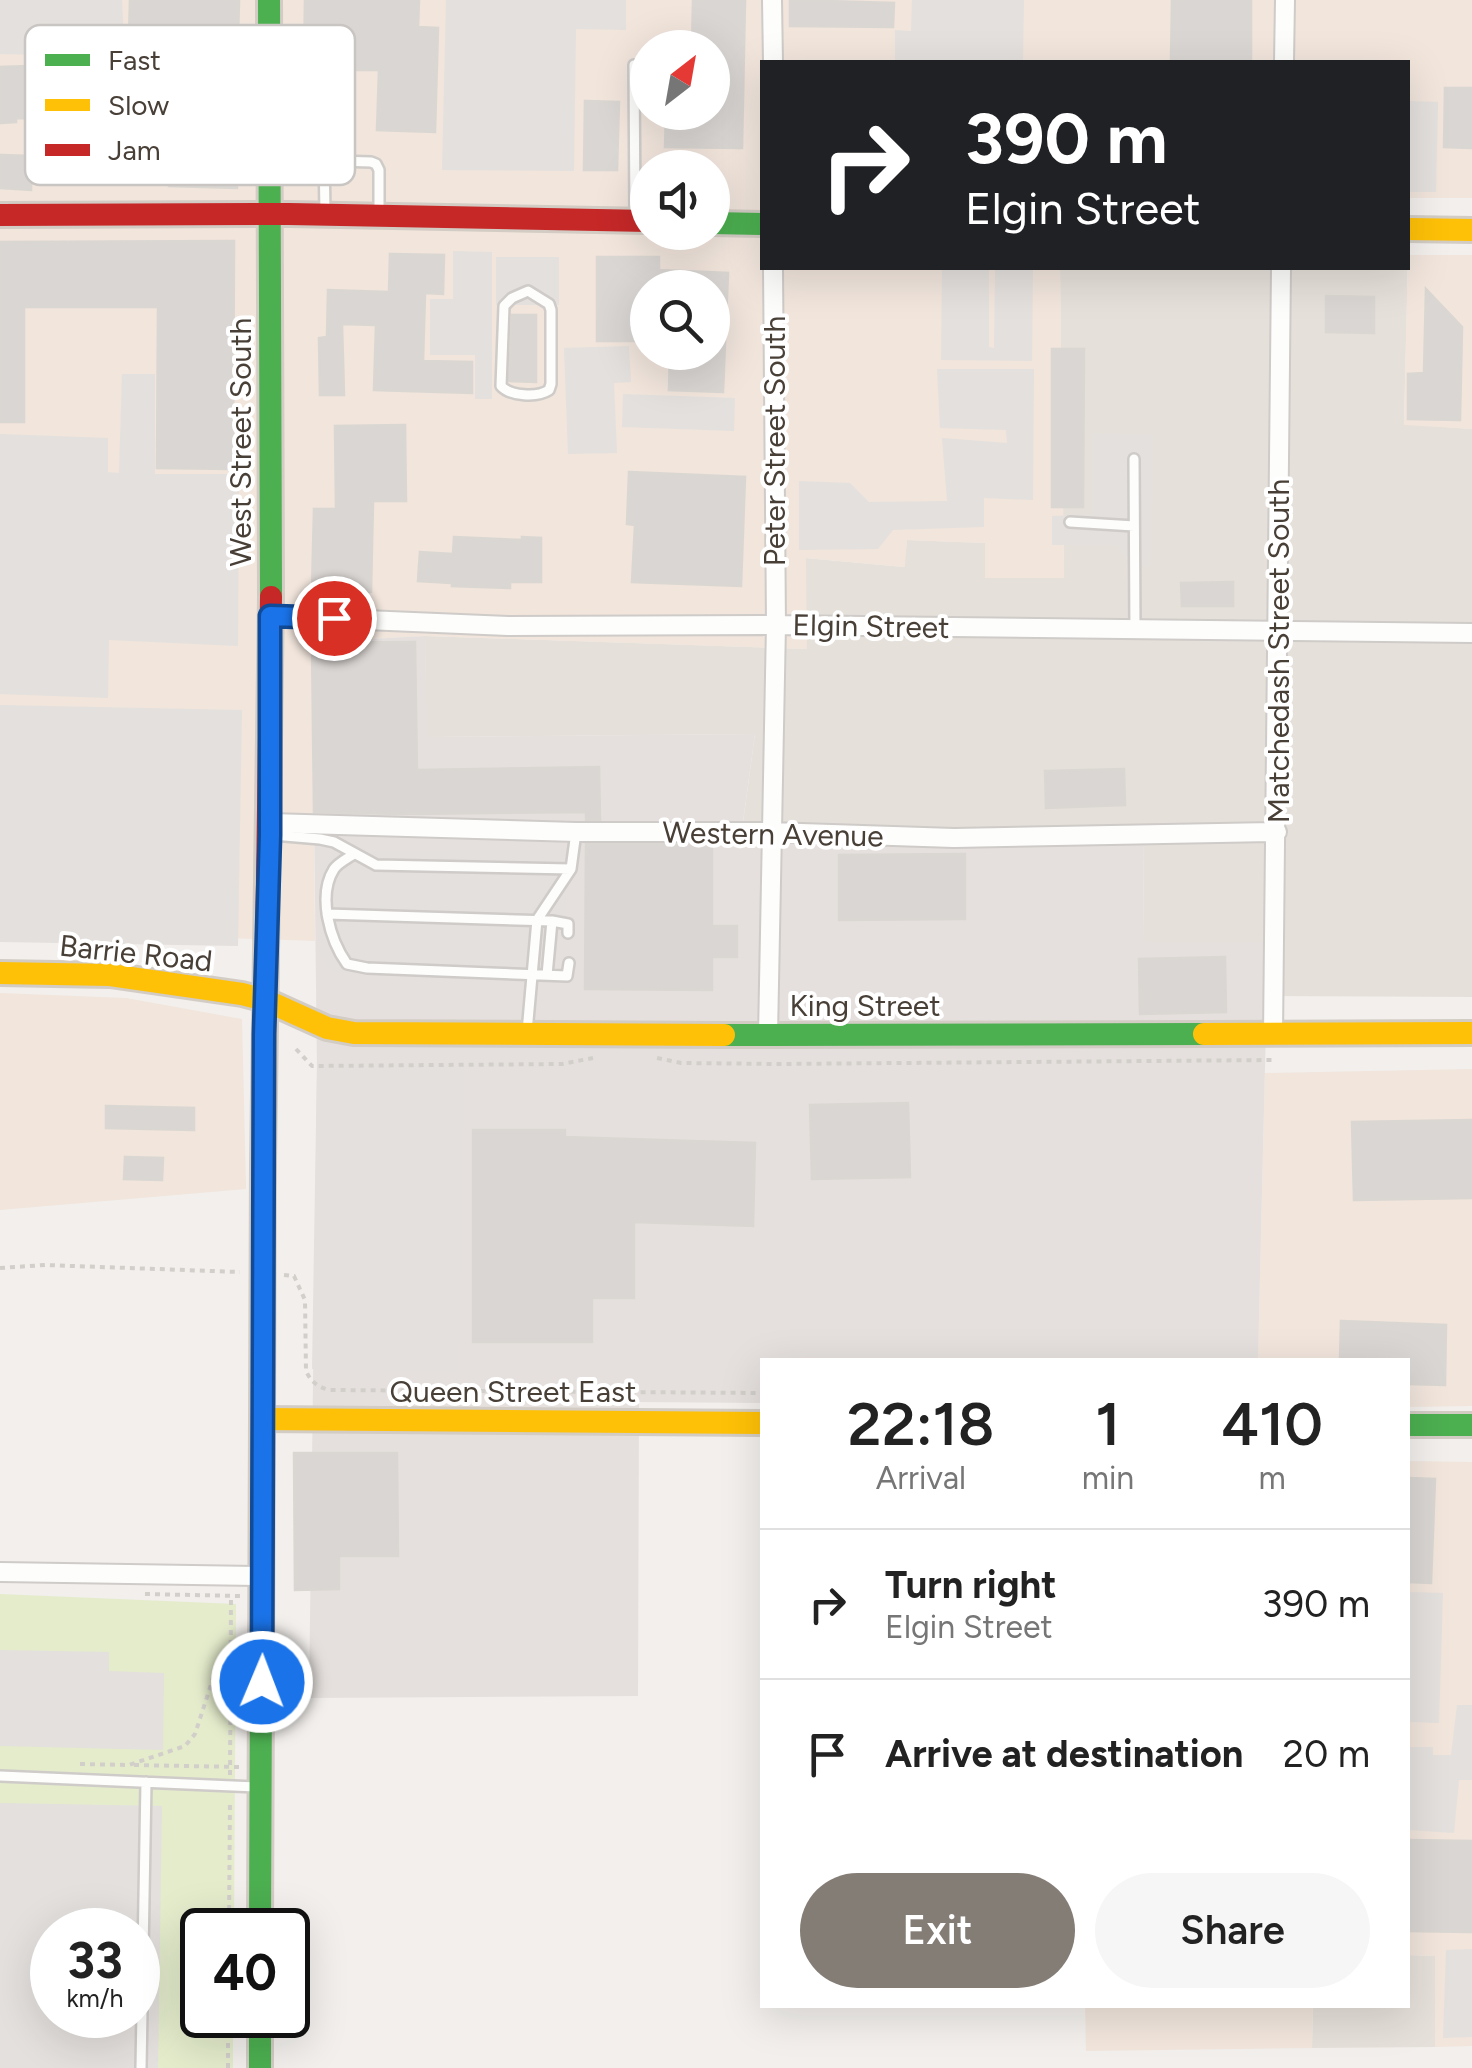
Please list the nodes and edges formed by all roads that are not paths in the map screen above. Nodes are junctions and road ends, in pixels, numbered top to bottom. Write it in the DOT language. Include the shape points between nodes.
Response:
graph roads {
  1 [pos="772,0"];
  2 [pos="1285,0"];
  3 [pos="773,60"];
  4 [pos="1284,60"];
  5 [pos="355,161"];
  6 [pos="269,185"];
  7 [pos="324,185"];
  8 [pos="0,214"];
  9 [pos="270,214"];
  10 [pos="325,216"];
  11 [pos="380,216"];
  12 [pos="630,221"];
  13 [pos="730,223"];
  14 [pos="760,224"];
  15 [pos="1410,228"];
  16 [pos="1472,230"];
  17 [pos="773,270"];
  18 [pos="1281,270"];
  19 [pos="528,291"];
  20 [pos="1134,460"];
  21 [pos="1070,522"];
  22 [pos="1134,526"];
  23 [pos="270,616"];
  24 [pos="776,625"];
  25 [pos="1136,630"];
  26 [pos="1279,632"];
  27 [pos="1472,633"];
  28 [pos="353,826"];
  29 [pos="270,829"];
  30 [pos="576,832"];
  31 [pos="770,832"];
  32 [pos="1277,832"];
  33 [pos="354,854"];
  34 [pos="572,869"];
  35 [pos="327,914"];
  36 [pos="537,920"];
  37 [pos="552,921"];
  38 [pos="568,932"];
  39 [pos="569,963"];
  40 [pos="0,973"];
  41 [pos="530,975"];
  42 [pos="547,976"];
  43 [pos="265,1000"];
  44 [pos="1273,1034"];
  45 [pos="1472,1034"];
  46 [pos="526,1035"];
  47 [pos="768,1035"];
  48 [pos="263,1419"];
  49 [pos="760,1422"];
  50 [pos="1410,1425"];
  51 [pos="1472,1425"];
  52 [pos="0,1572"];
  53 [pos="262,1576"];
  54 [pos="0,1776"];
  55 [pos="261,1778"];
  56 [pos="146,1782"];
  57 [pos="260,1908"];
  58 [pos="260,2038"];
  59 [pos="141,2068"];
  60 [pos="260,2068"];
  1 -- 3 [label="street"];
  2 -- 4 [label="street"];
  5 -- 11 [label="lane" via="379,170"];
  6 -- 9 [label="street, West Street South"];
  7 -- 10 [label="lane"];
  8 -- 9 [label="street"];
  9 -- 10 [label="street"];
  9 -- 23 [label="street, West Street South"];
  10 -- 11 [label="street"];
  11 -- 12 [label="street"];
  13 -- 14 [label="street"];
  15 -- 16 [label="street"];
  17 -- 24 [label="street, Peter Street South"];
  18 -- 26 [label="street, Matchedash Street South"];
  19 -- 19 [label="lane" via="504,306 501,386 543,394 550,384 550,310"];
  20 -- 22 [label="lane"];
  21 -- 22 [label="lane"];
  22 -- 25 [label="lane"];
  23 -- 24 [label="street, Elgin Street" via="508,626"];
  23 -- 29 [label="street, West Street South"];
  24 -- 25 [label="street, Elgin Street"];
  24 -- 31 [label="street, Peter Street South"];
  25 -- 26 [label="street, Elgin Street"];
  26 -- 27 [label="street, Elgin Street"];
  26 -- 32 [label="street, Matchedash Street South"];
  28 -- 29 [label="street, Western Avenue"];
  28 -- 30 [label="street, Western Avenue"];
  28 -- 33 [label="lane"];
  29 -- 33 [label="lane" via="334,842"];
  29 -- 43 [label="street, West Street South"];
  30 -- 31 [label="street, Western Avenue"];
  30 -- 34 [label="lane"];
  31 -- 32 [label="street, Western Avenue" via="954,838"];
  31 -- 47 [label="street, Peter Street South"];
  32 -- 44 [label="street, Matchedash Street South"];
  33 -- 34 [label="lane" via="376,865"];
  33 -- 35 [label="lane" via="335,867"];
  34 -- 36 [label="lane"];
  35 -- 36 [label="lane"];
  35 -- 41 [label="lane" via="346,964"];
  36 -- 37 [label="lane"];
  36 -- 41 [label="lane"];
  37 -- 38 [label="lane" via="568,924"];
  37 -- 42 [label="lane"];
  39 -- 42 [label="lane" via="567,976"];
  40 -- 43 [label="street, Barrie Road" via="110,975"];
  41 -- 42 [label="lane"];
  41 -- 46 [label="lane"];
  43 -- 46 [label="street, King Street" via="354,1033"];
  43 -- 48 [label="street, West Street South"];
  44 -- 45 [label="street, King Street"];
  44 -- 47 [label="street, King Street"];
  46 -- 47 [label="street, King Street"];
  48 -- 49 [label="street, Queen Street East"];
  48 -- 53 [label="street, West Street South"];
  50 -- 51 [label="street"];
  52 -- 53 [label="street"];
  53 -- 55 [label="street, West Street South"];
  54 -- 56 [label="lane"];
  55 -- 56 [label="lane" via="230,1785"];
  55 -- 57 [label="street, West Street South"];
  56 -- 59 [label="lane"];
  58 -- 60 [label="street"];
}
